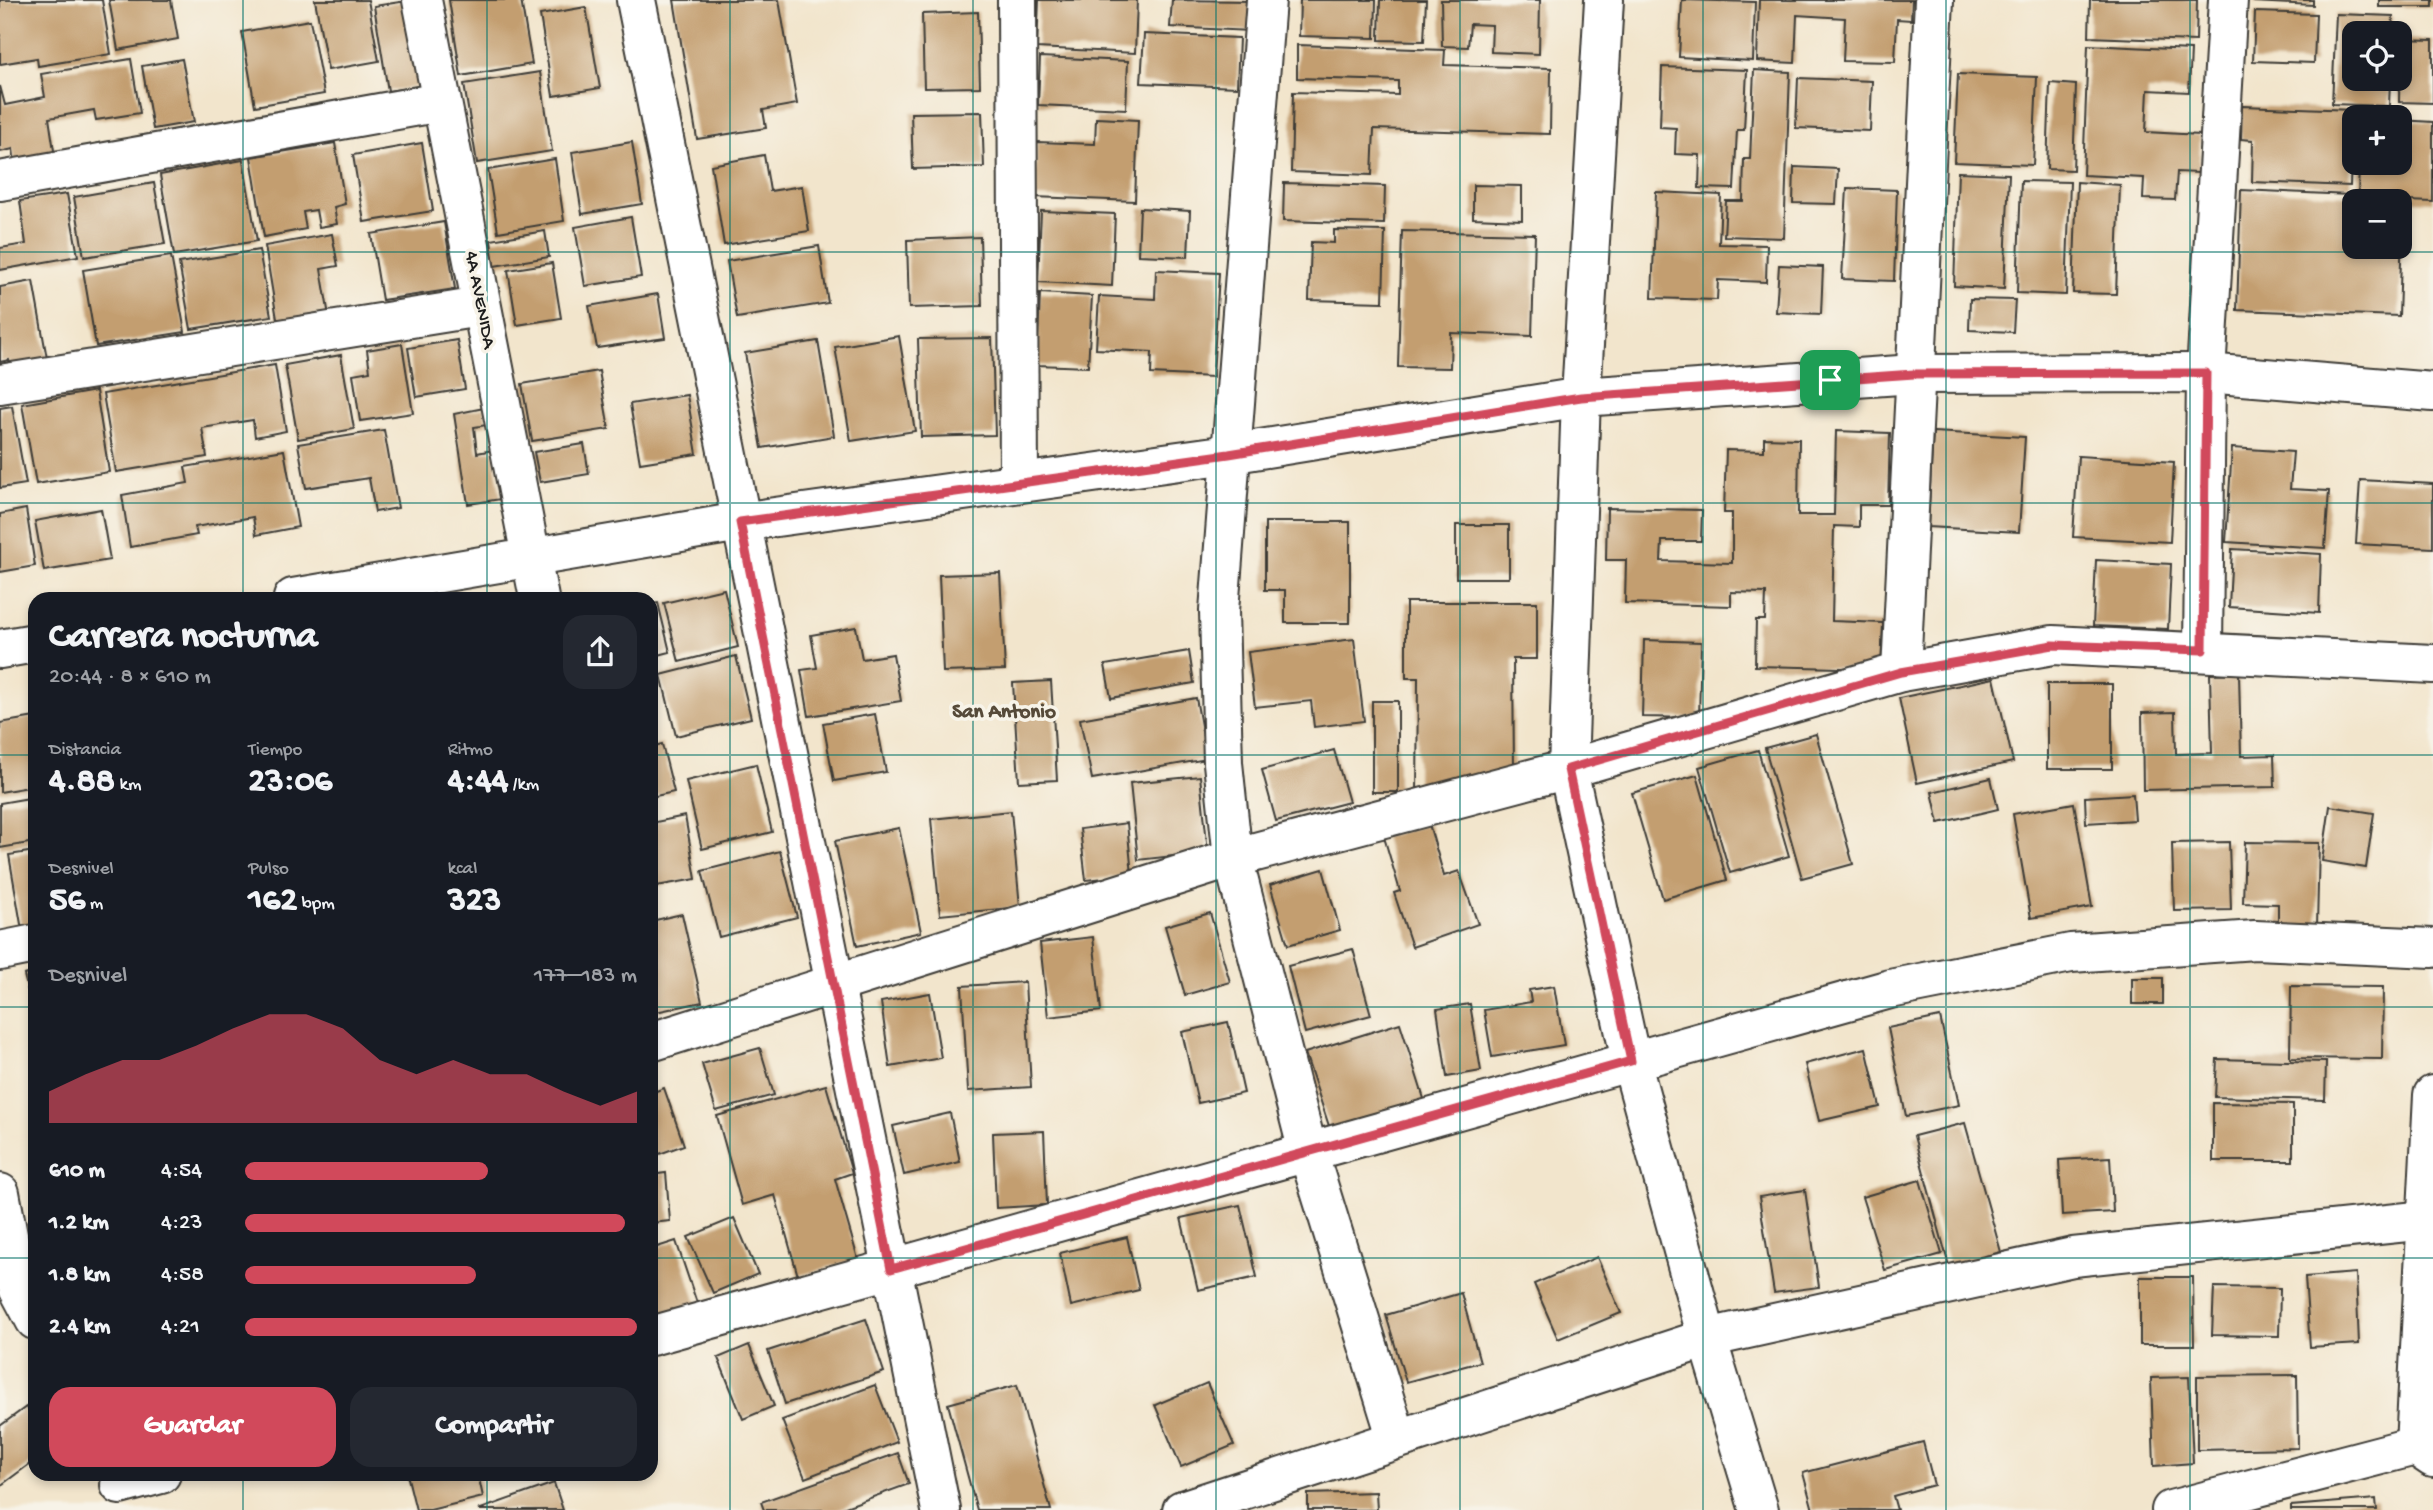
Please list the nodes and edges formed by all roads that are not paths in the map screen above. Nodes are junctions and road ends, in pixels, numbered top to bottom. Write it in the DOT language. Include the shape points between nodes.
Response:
graph roads {
  1 [pos="422,0"];
  2 [pos="636,0"];
  3 [pos="1017,0"];
  4 [pos="1266,0"];
  5 [pos="1604,0"];
  6 [pos="1934,0"];
  7 [pos="2228,0"];
  8 [pos="441,102"];
  9 [pos="0,181"];
  10 [pos="480,307"];
  11 [pos="2206,373"];
  12 [pos="1914,374"];
  13 [pos="0,384"];
  14 [pos="2433,391"];
  15 [pos="1581,397"];
  16 [pos="1229,454"];
  17 [pos="1020,483"];
  18 [pos="740,522"];
  19 [pos="530,558"];
  20 [pos="355,592"];
  21 [pos="538,592"];
  22 [pos="28,644"];
  23 [pos="0,649"];
  24 [pos="2203,650"];
  25 [pos="2433,664"];
  26 [pos="1901,672"];
  27 [pos="1568,769"];
  28 [pos="1233,858"];
  29 [pos="28,945"];
  30 [pos="2433,948"];
  31 [pos="0,951"];
  32 [pos="834,985"];
  33 [pos="658,1040"];
  34 [pos="1631,1061"];
  35 [pos="2433,1095"];
  36 [pos="2433,1113"];
  37 [pos="1308,1153"];
  38 [pos="0,1193"];
  39 [pos="2426,1220"];
  40 [pos="891,1269"];
  41 [pos="22,1296"];
  42 [pos="658,1334"];
  43 [pos="1706,1338"];
  44 [pos="1397,1439"];
  45 [pos="2424,1452"];
  46 [pos="141,1481"];
  47 [pos="120,1489"];
  48 [pos="941,1510"];
  49 [pos="1182,1510"];
  50 [pos="1759,1510"];
  51 [pos="2171,1510"];
  1 -- 8 [label="street, 4A AVENIDA"];
  2 -- 18 [label="street"];
  3 -- 17 [label="street"];
  4 -- 16 [label="street"];
  5 -- 15 [label="street"];
  6 -- 12 [label="street"];
  7 -- 11 [label="street"];
  8 -- 9 [label="street"];
  8 -- 10 [label="street, 4A AVENIDA"];
  10 -- 13 [label="street"];
  10 -- 19 [label="street, 4A AVENIDA"];
  11 -- 12 [label="street"];
  11 -- 14 [label="street"];
  11 -- 24 [label="street"];
  12 -- 15 [label="street"];
  12 -- 26 [label="street"];
  15 -- 16 [label="street"];
  15 -- 27 [label="street"];
  16 -- 17 [label="street"];
  16 -- 28 [label="street" via="1219,611 1223,763"];
  17 -- 18 [label="street"];
  18 -- 19 [label="street"];
  18 -- 32 [label="street"];
  19 -- 20 [label="street"];
  19 -- 21 [label="street, 4A AVENIDA"];
  22 -- 23 [label="street"];
  24 -- 25 [label="street"];
  24 -- 26 [label="street" via="2053,645"];
  26 -- 27 [label="street"];
  27 -- 28 [label="street"];
  27 -- 34 [label="street"];
  28 -- 32 [label="street"];
  28 -- 37 [label="street"];
  29 -- 31 [label="street"];
  30 -- 34 [label="street" via="2255,940 2071,953 1890,989"];
  32 -- 33 [label="street"];
  32 -- 40 [label="street"];
  34 -- 37 [label="street"];
  34 -- 43 [label="street"];
  35 -- 36 [label="street"];
  36 -- 39 [label="street"];
  37 -- 40 [label="street"];
  37 -- 44 [label="street"];
  38 -- 41 [label="street"];
  39 -- 43 [label="street" via="2073,1257"];
  39 -- 45 [label="street"];
  40 -- 42 [label="street"];
  40 -- 48 [label="street"];
  43 -- 44 [label="street"];
  43 -- 50 [label="street"];
  44 -- 49 [label="street"];
  45 -- 51 [label="street"];
  46 -- 47 [label="street"];
}
